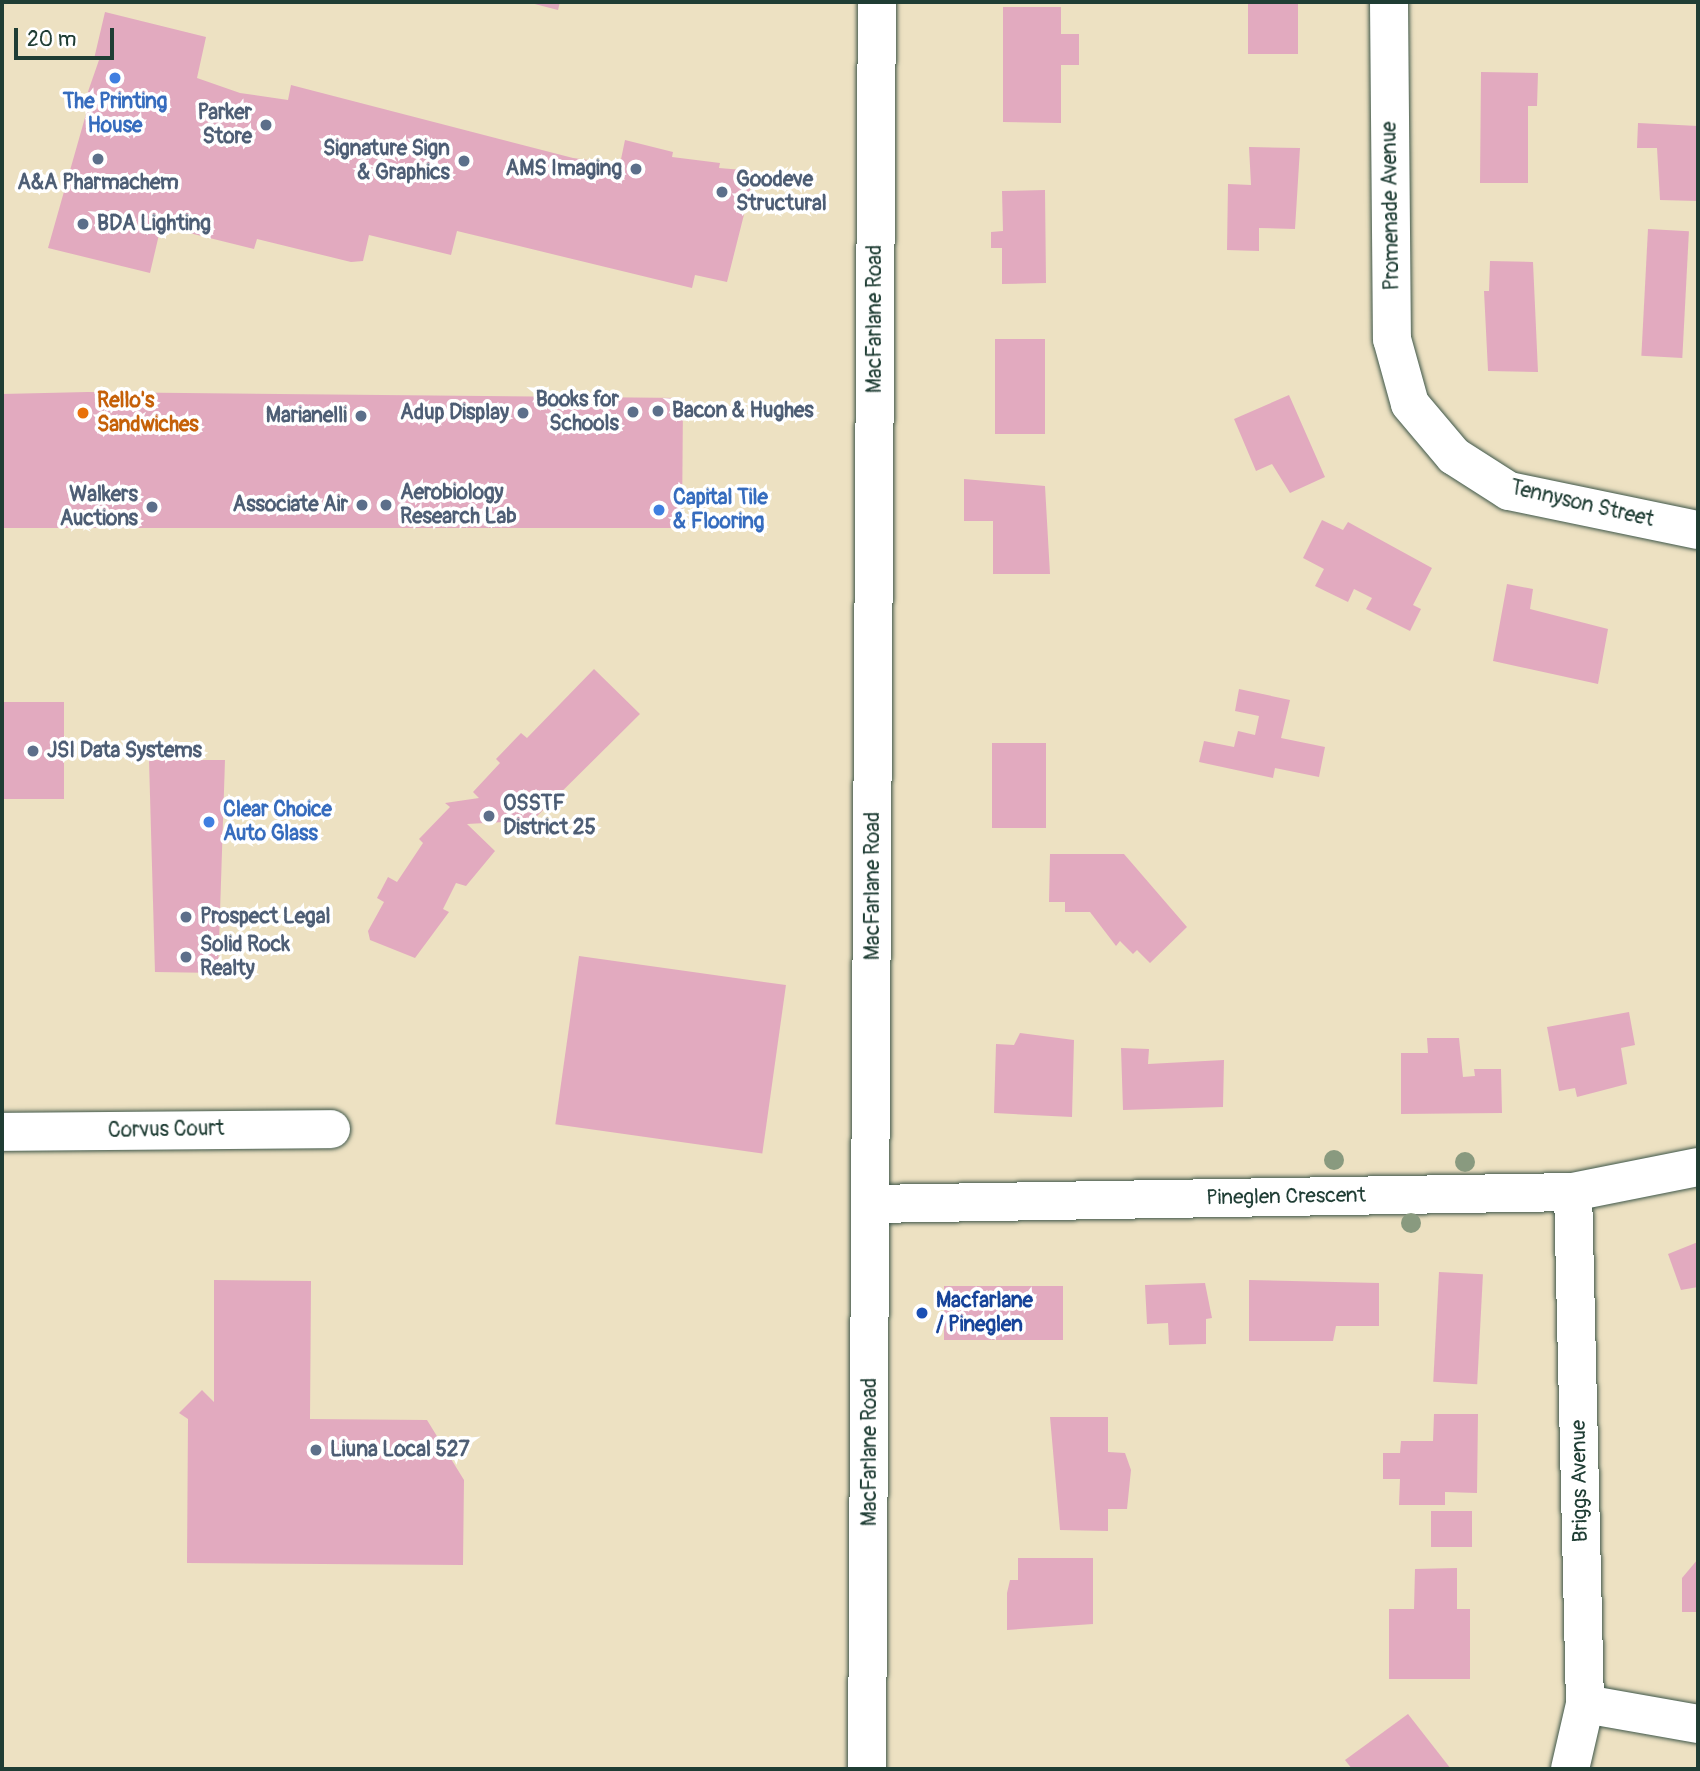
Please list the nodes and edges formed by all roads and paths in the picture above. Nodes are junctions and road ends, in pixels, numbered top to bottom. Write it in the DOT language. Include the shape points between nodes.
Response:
graph roads {
  1 [pos="877,2"];
  2 [pos="1389,2"];
  3 [pos="1412,406"];
  4 [pos="1698,530"];
  5 [pos="331,1129"];
  6 [pos="2,1132"];
  7 [pos="1698,1167"];
  8 [pos="1573,1192"];
  9 [pos="872,1204"];
  10 [pos="1585,1704"];
  11 [pos="1698,1724"];
  12 [pos="867,1769"];
  13 [pos="1570,1769"];
  1 -- 9 [label="street, MacFarlane Road"];
  2 -- 3 [label="street, Promenade Avenue" via="1392,339"];
  3 -- 4 [label="street, Tennyson Street" via="1454,456 1510,491"];
  5 -- 6 [label="street, Corvus Court"];
  7 -- 8 [label="street, Pineglen Crescent"];
  8 -- 9 [label="street, Pineglen Crescent"];
  8 -- 10 [label="street, Briggs Avenue"];
  9 -- 12 [label="street, MacFarlane Road"];
  10 -- 11 [label="street"];
  10 -- 13 [label="street, Briggs Avenue"];
}
